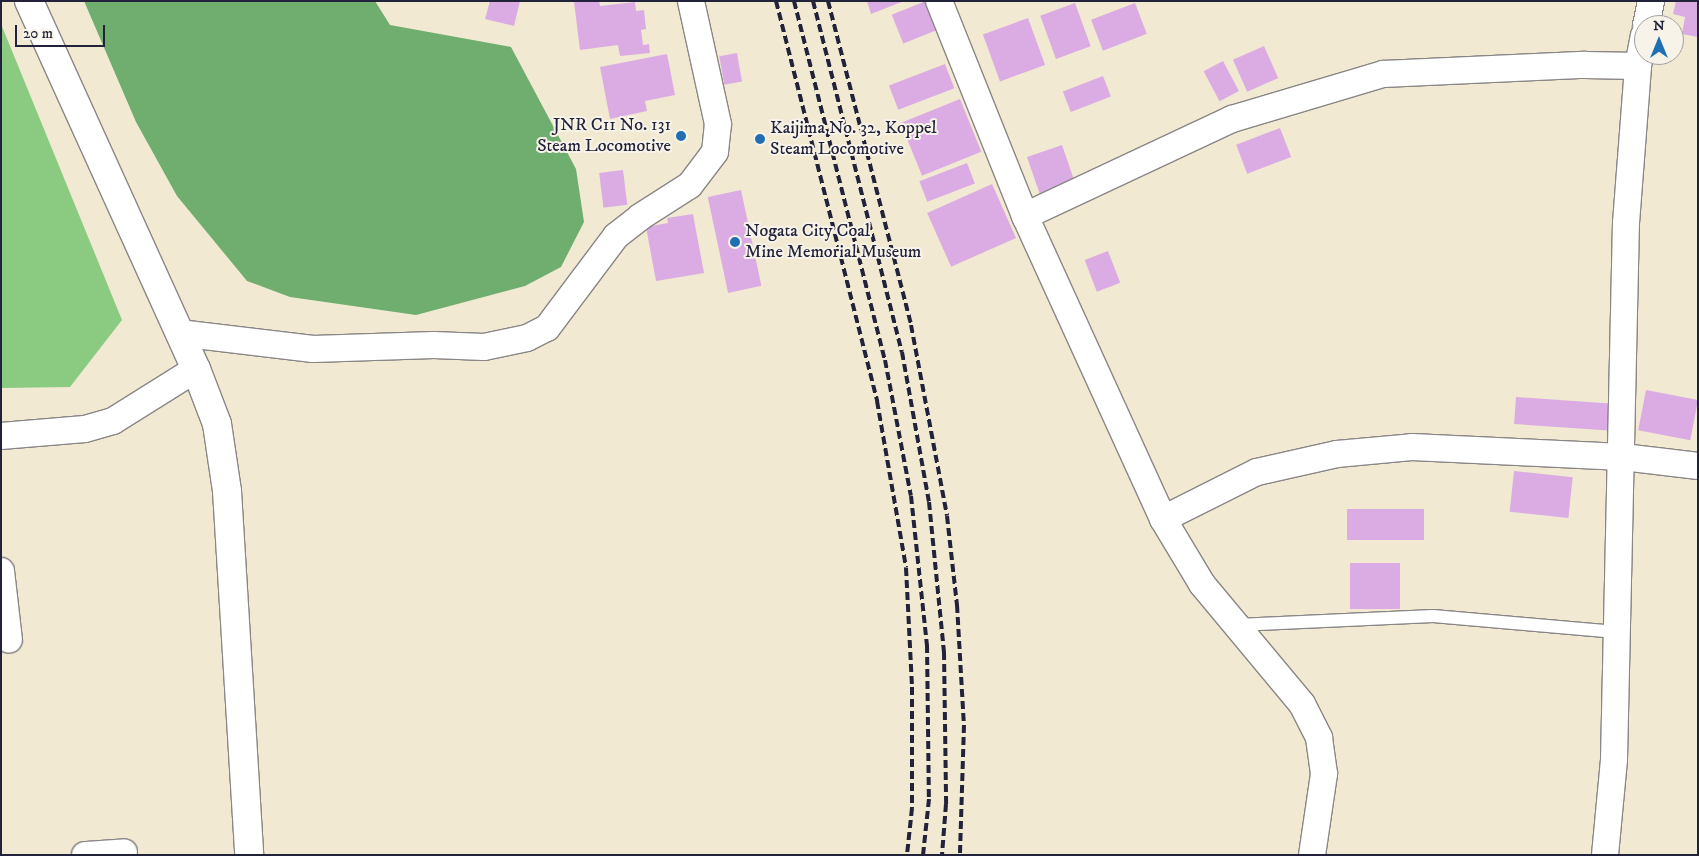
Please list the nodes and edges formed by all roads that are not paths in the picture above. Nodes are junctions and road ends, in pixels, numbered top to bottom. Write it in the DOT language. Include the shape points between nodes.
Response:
graph roads {
  1 [pos="28,1"];
  2 [pos="692,1"];
  3 [pos="939,1"];
  4 [pos="1651,1"];
  5 [pos="1648,15"];
  6 [pos="1638,66"];
  7 [pos="1025,216"];
  8 [pos="179,333"];
  9 [pos="196,369"];
  10 [pos="1,436"];
  11 [pos="1623,457"];
  12 [pos="1698,466"];
  13 [pos="1163,519"];
  14 [pos="1,570"];
  15 [pos="1238,626"];
  16 [pos="1616,632"];
  17 [pos="9,640"];
  18 [pos="124,852"];
  19 [pos="85,855"];
  20 [pos="249,855"];
  21 [pos="1312,855"];
  22 [pos="1605,855"];
  1 -- 8 [label="street"];
  2 -- 8 [label="street" via="718,124 715,152 690,185 640,216 616,236 547,328 527,338 484,347 434,345 313,349"];
  3 -- 7 [label="street"];
  4 -- 5 [label="street"];
  6 -- 7 [label="street" via="1585,65 1383,74 1232,119"];
  6 -- 11 [label="street" via="1626,223"];
  7 -- 13 [label="street"];
  8 -- 9 [label="street"];
  9 -- 10 [label="street" via="113,421 86,429"];
  9 -- 20 [label="street" via="217,424 227,491"];
  11 -- 12 [label="street"];
  11 -- 13 [label="street" via="1412,447 1337,454 1257,472"];
  11 -- 16 [label="street"];
  13 -- 15 [label="street" via="1202,584"];
  14 -- 17 [label="street"];
  15 -- 16 [label="lane" via="1433,616"];
  15 -- 21 [label="street" via="1302,704 1319,738 1324,774"];
  16 -- 22 [label="street" via="1614,759"];
  18 -- 19 [label="street"];
}
